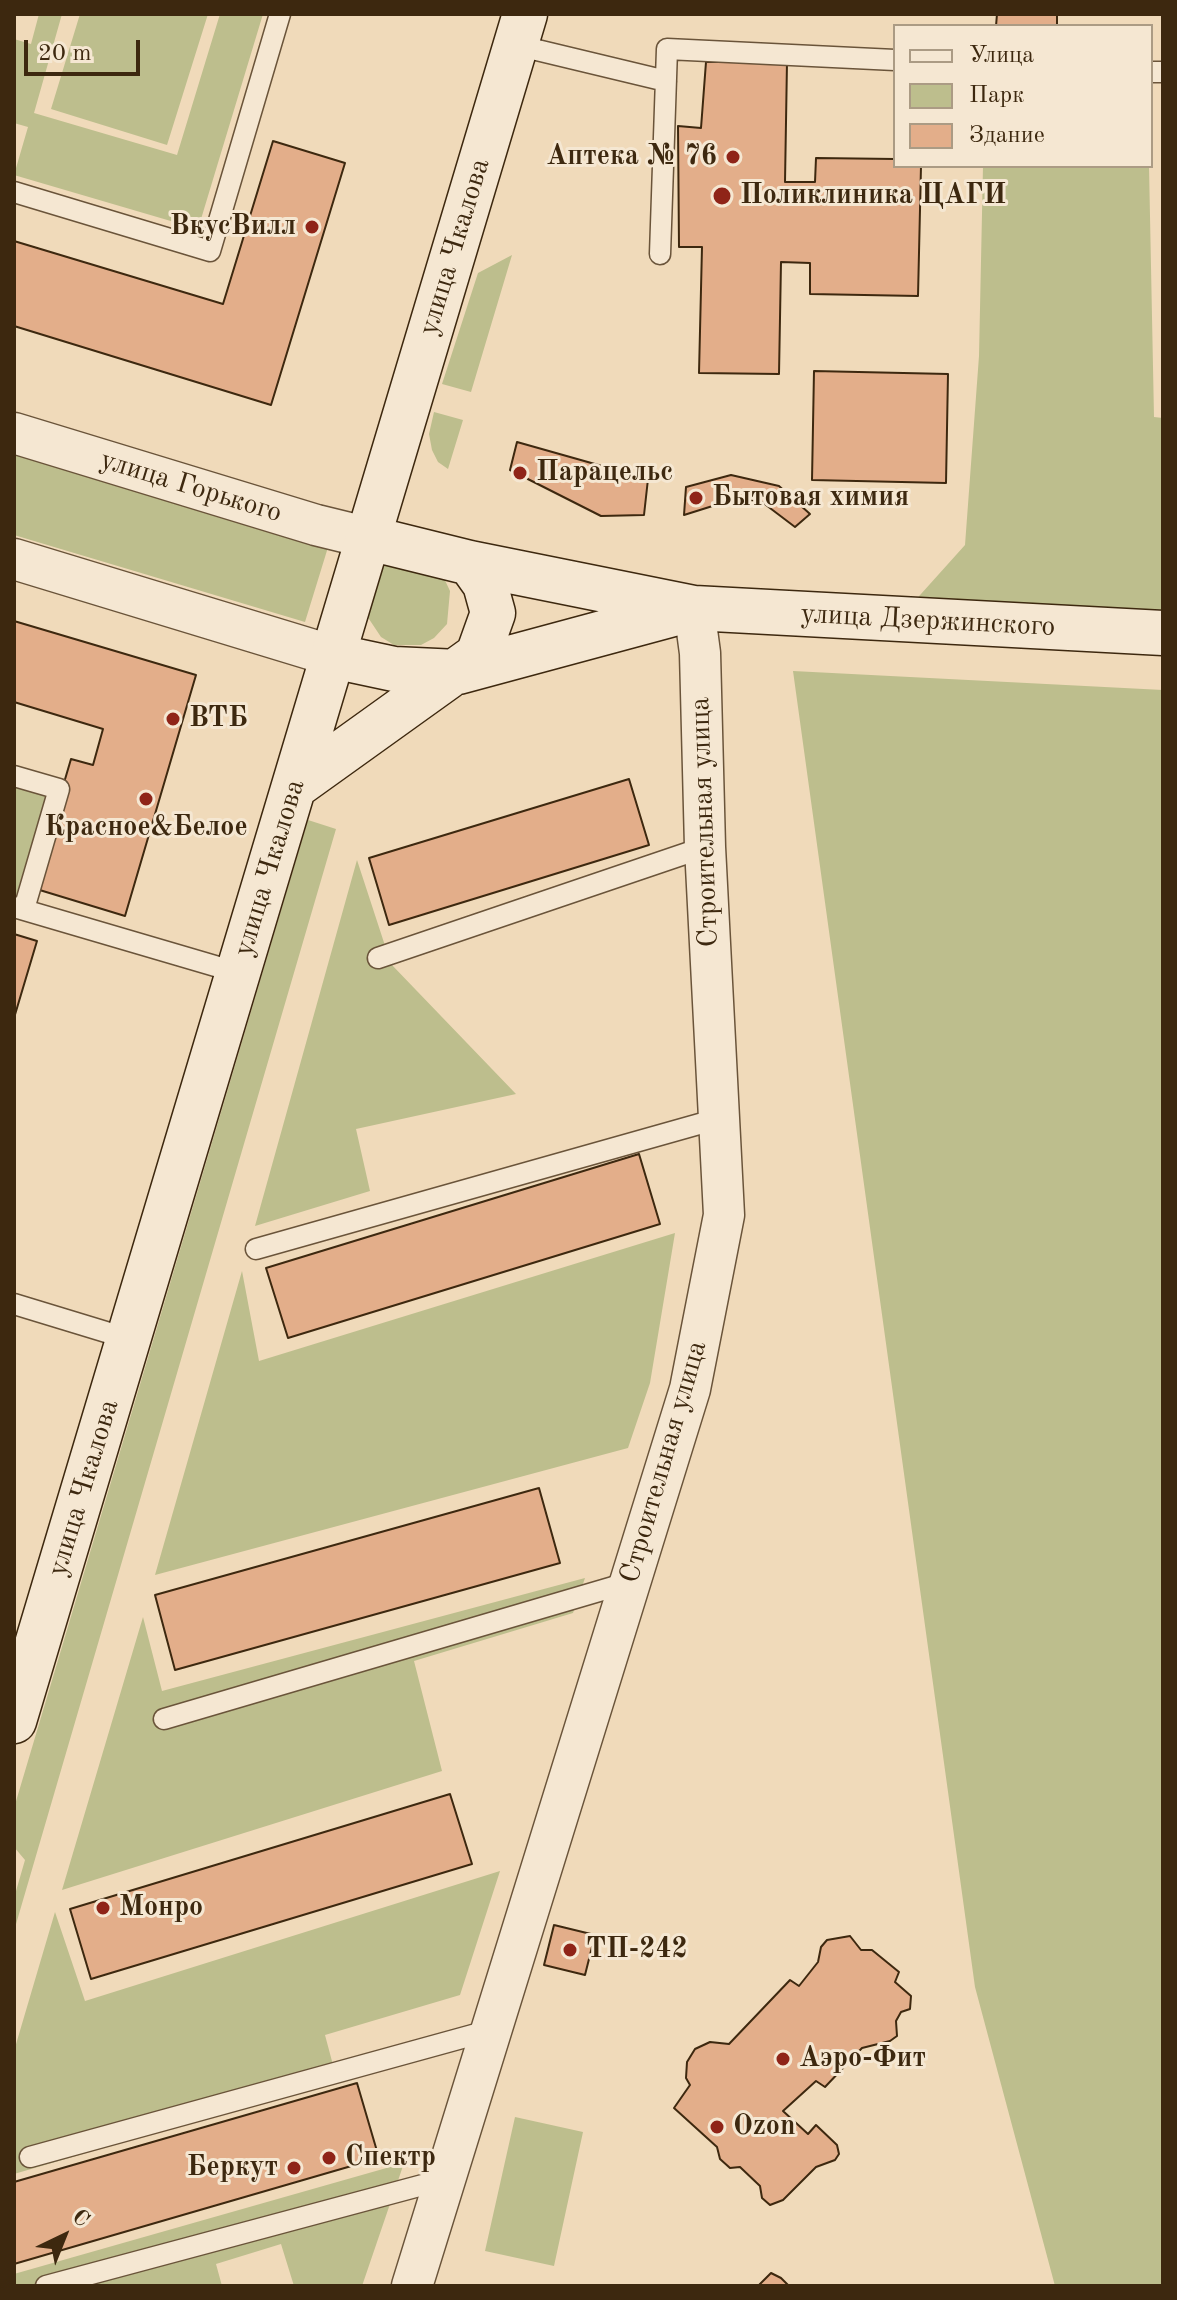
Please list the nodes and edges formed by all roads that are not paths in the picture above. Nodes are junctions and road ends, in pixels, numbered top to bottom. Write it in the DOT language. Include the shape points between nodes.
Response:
graph roads {
  1 [pos="280,14"];
  2 [pos="520,29"];
  3 [pos="893,60"];
  4 [pos="666,81"];
  5 [pos="14,192"];
  6 [pos="660,254"];
  7 [pos="14,433"];
  8 [pos="369,538"];
  9 [pos="14,559"];
  10 [pos="470,563"];
  11 [pos="694,608"];
  12 [pos="1163,633"];
  13 [pos="333,656"];
  14 [pos="458,672"];
  15 [pos="14,776"];
  16 [pos="294,787"];
  17 [pos="705,847"];
  18 [pos="19,908"];
  19 [pos="378,958"];
  20 [pos="239,973"];
  21 [pos="717,1119"];
  22 [pos="256,1249"];
  23 [pos="14,1304"];
  24 [pos="129,1339"];
  25 [pos="630,1582"];
  26 [pos="164,1719"];
  27 [pos="14,1721"];
  28 [pos="491,2030"];
  29 [pos="30,2157"];
  30 [pos="443,2185"];
  31 [pos="46,2286"];
  32 [pos="412,2286"];
  1 -- 5 [label="lane" via="210,251"];
  2 -- 4 [label="lane"];
  2 -- 8 [label="main road, улица Чкалова"];
  3 -- 4 [label="lane" via="667,49"];
  4 -- 6 [label="lane"];
  7 -- 8 [label="street, улица Горького"];
  8 -- 10 [label="main road, улица Дзержинского"];
  8 -- 13 [label="main road, улица Чкалова"];
  9 -- 13 [label="street"];
  10 -- 11 [label="main road, улица Дзержинского"];
  10 -- 14 [label="main road" via="485,584 493,613 486,642"];
  11 -- 12 [label="main road, улица Дзержинского"];
  11 -- 14 [label="main road, улица Дзержинского"];
  11 -- 17 [label="street, Строительная улица"];
  13 -- 14 [label="main road, улица Дзержинского" via="394,669"];
  13 -- 16 [label="main road, улица Чкалова"];
  14 -- 16 [label="main road, улица Дзержинского"];
  15 -- 18 [label="lane" via="59,789"];
  16 -- 20 [label="main road, улица Чкалова"];
  17 -- 19 [label="lane"];
  17 -- 21 [label="street, Строительная улица"];
  18 -- 20 [label="lane"];
  20 -- 24 [label="main road, улица Чкалова"];
  21 -- 22 [label="lane"];
  21 -- 25 [label="street, Строительная улица" via="724,1215 690,1389"];
  23 -- 24 [label="lane"];
  24 -- 27 [label="main road, улица Чкалова"];
  25 -- 26 [label="lane"];
  25 -- 28 [label="street, Строительная улица"];
  28 -- 29 [label="lane"];
  28 -- 30 [label="street, Строительная улица"];
  30 -- 31 [label="lane" via="434,2182"];
  30 -- 32 [label="street, Строительная улица"];
}
